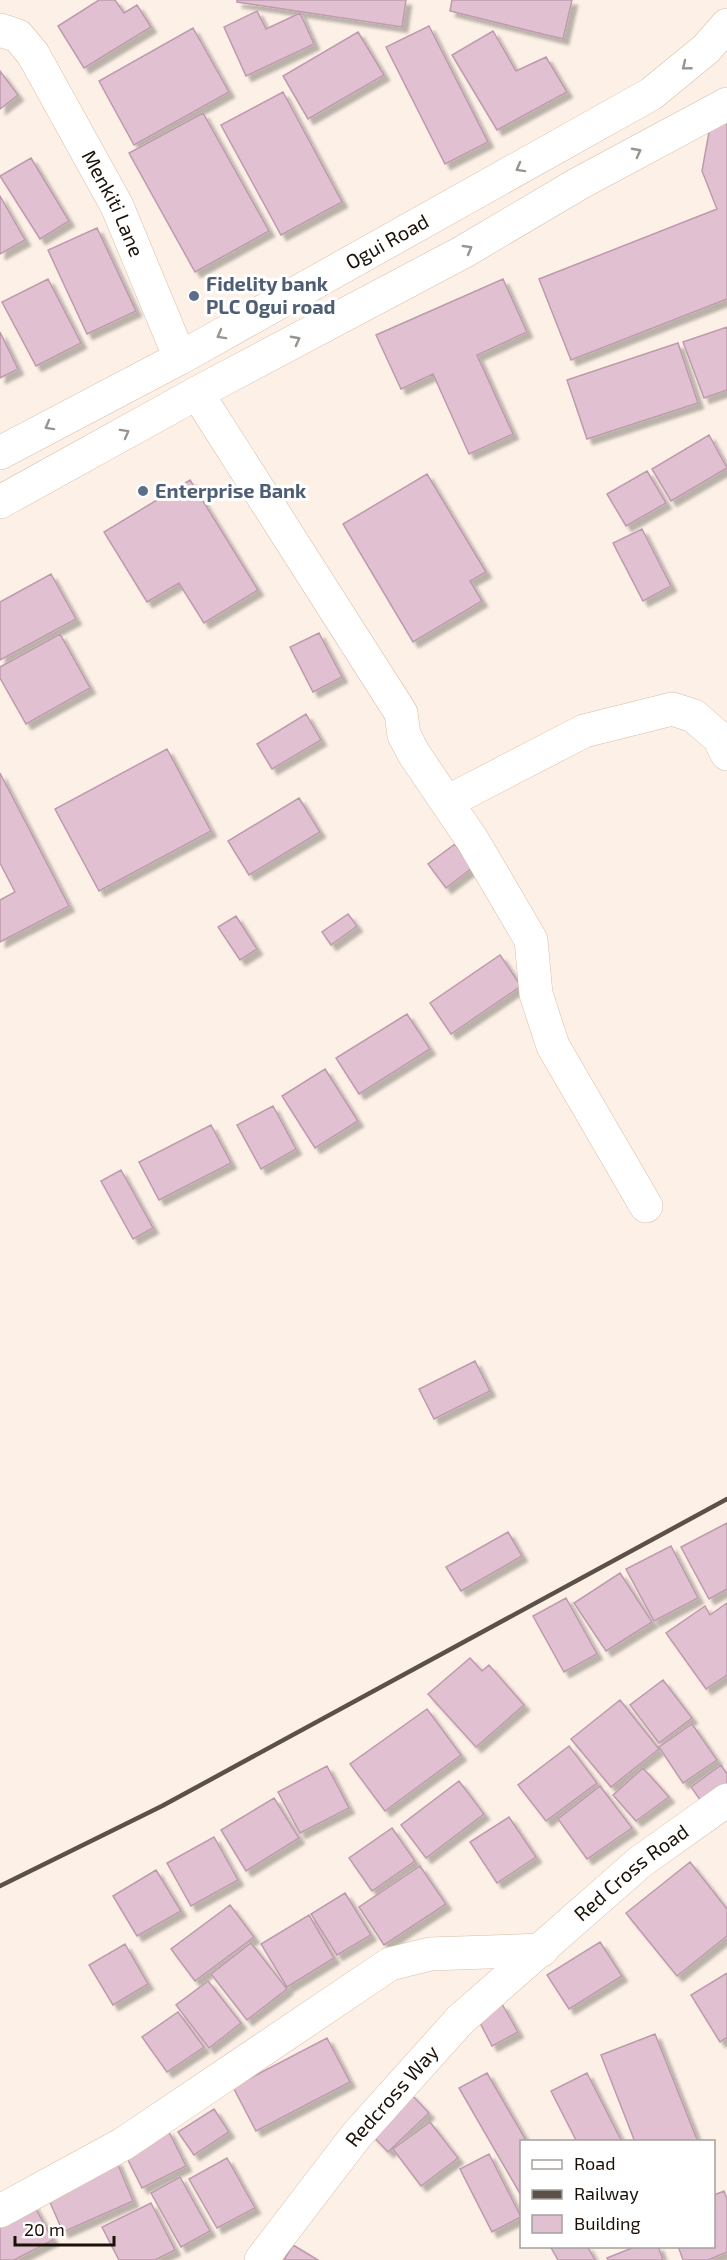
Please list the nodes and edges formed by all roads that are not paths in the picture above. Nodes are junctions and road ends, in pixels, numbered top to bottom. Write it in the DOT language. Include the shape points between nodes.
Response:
graph roads {
  1 [pos="727,25"];
  2 [pos="0,30"];
  3 [pos="727,104"];
  4 [pos="180,358"];
  5 [pos="197,393"];
  6 [pos="0,453"];
  7 [pos="0,502"];
  8 [pos="727,754"];
  9 [pos="447,802"];
  10 [pos="646,1206"];
  11 [pos="727,1800"];
  12 [pos="542,1950"];
  13 [pos="0,2211"];
  14 [pos="261,2260"];
  1 -- 4 [label="street, Ogui Road, one-way" via="706,49 651,94"];
  2 -- 4 [label="street, Menkiti Lane" via="18,36 33,54 117,206"];
  5 -- 3 [label="street, one-way" via="463,252 578,184"];
  4 -- 6 [label="street, Ogui Road, one-way"];
  7 -- 5 [label="street, one-way"];
  5 -- 9 [label="street" via="401,713 404,735"];
  8 -- 9 [label="street" via="720,738 694,716 672,709 584,730"];
  9 -- 10 [label="street" via="531,939 536,994 553,1046"];
  11 -- 12 [label="street, Red Cross Road" via="640,1862"];
  12 -- 13 [label="street" via="430,1954 390,1964 123,2144"];
  12 -- 14 [label="street, Redcross Way" via="460,2020 356,2136"];
}
